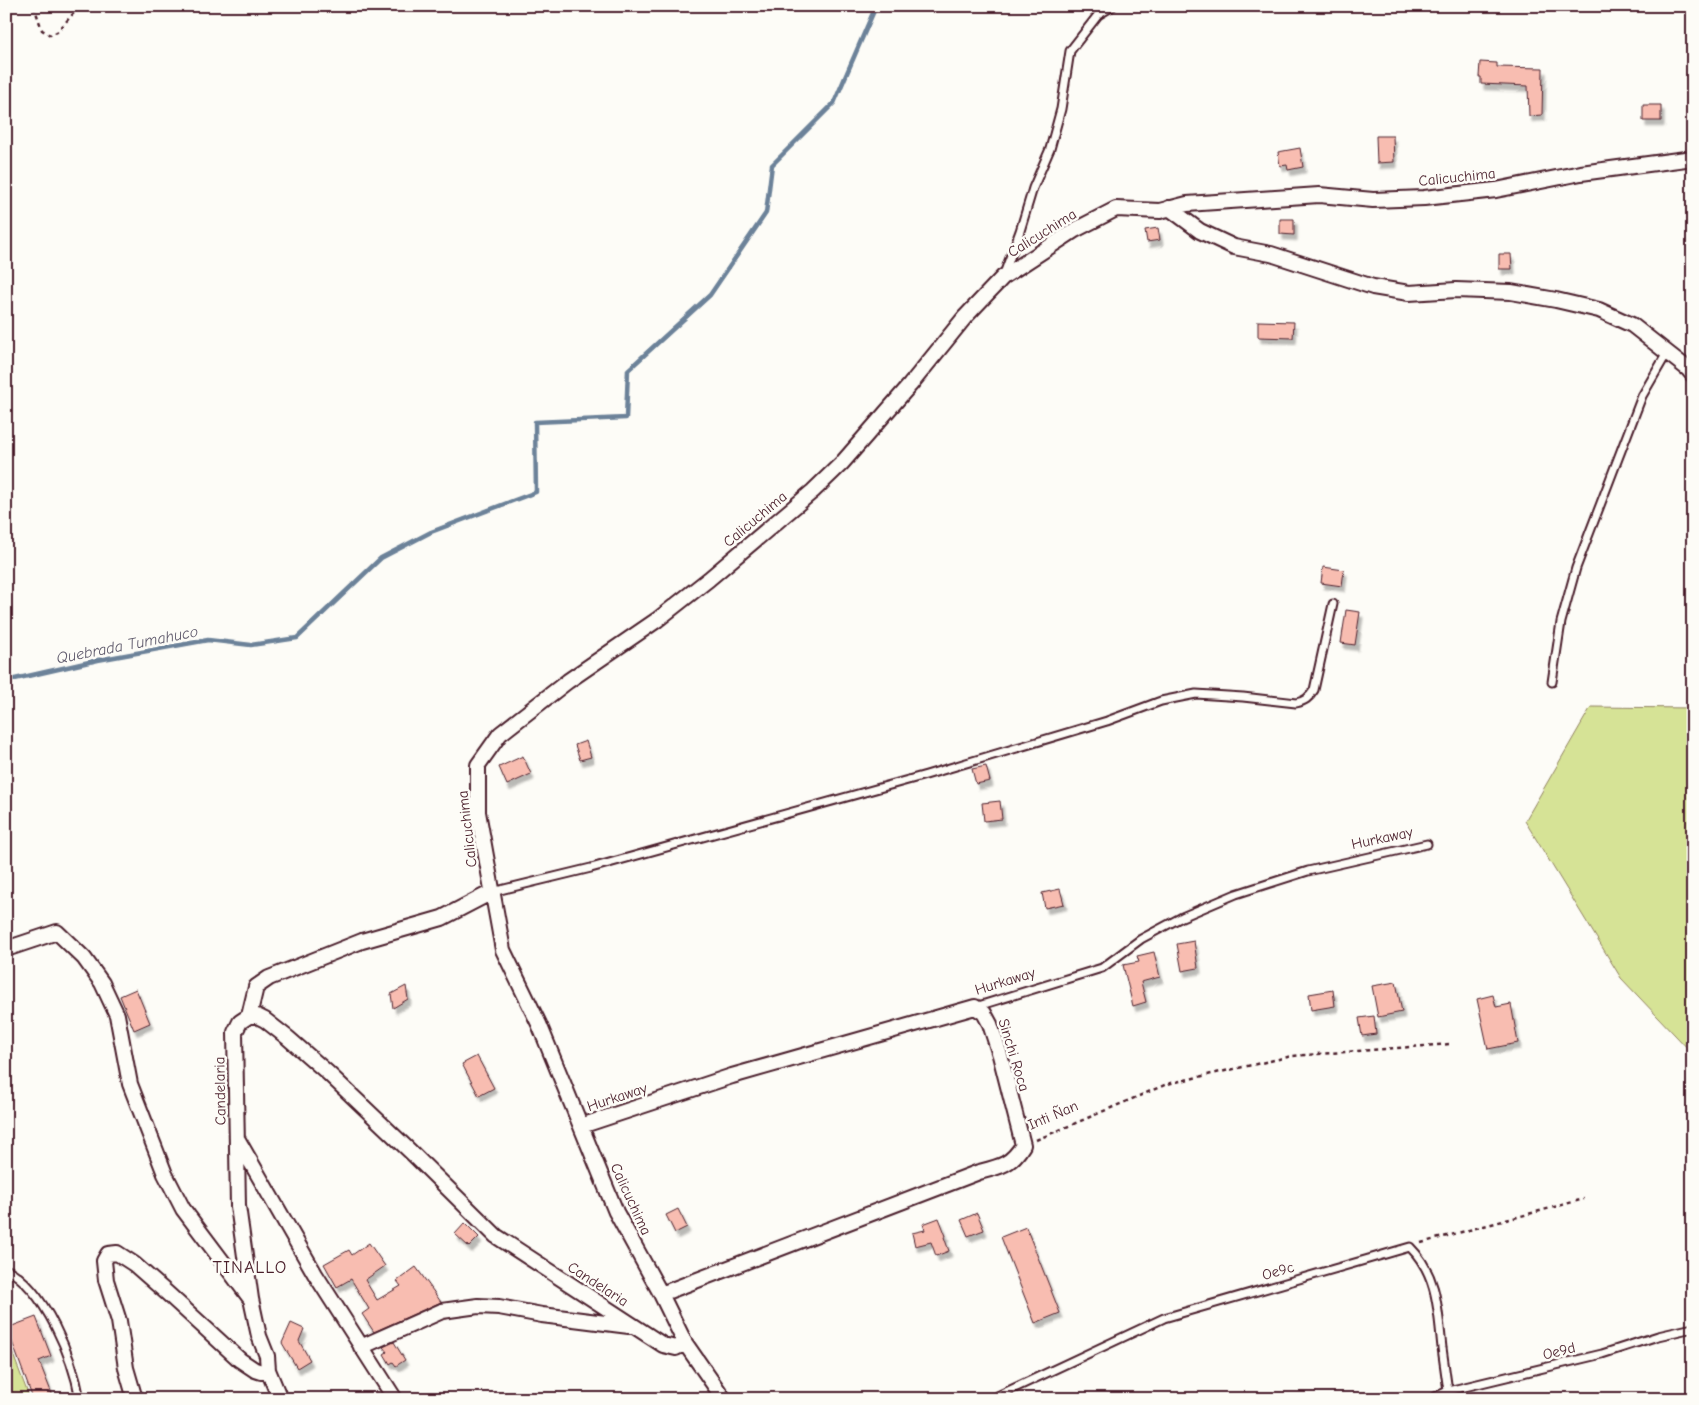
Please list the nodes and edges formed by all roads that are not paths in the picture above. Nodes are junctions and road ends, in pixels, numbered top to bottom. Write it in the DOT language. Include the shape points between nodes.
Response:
graph roads {
  1 [pos="1113,6"];
  2 [pos="1693,158"];
  3 [pos="1168,208"];
  4 [pos="1003,277"];
  5 [pos="1667,353"];
  6 [pos="1693,376"];
  7 [pos="1333,604"];
  8 [pos="1552,682"];
  9 [pos="1427,844"];
  10 [pos="492,892"];
  11 [pos="6,949"];
  12 [pos="975,1007"];
  13 [pos="249,1016"];
  14 [pos="581,1126"];
  15 [pos="238,1139"];
  16 [pos="1023,1145"];
  17 [pos="6,1269"];
  18 [pos="661,1294"];
  19 [pos="251,1299"];
  20 [pos="635,1327"];
  21 [pos="1693,1328"];
  22 [pos="685,1343"];
  23 [pos="361,1347"];
  24 [pos="268,1370"];
  25 [pos="1448,1391"];
  26 [pos="80,1399"];
  27 [pos="135,1399"];
  28 [pos="280,1399"];
  29 [pos="395,1399"];
  30 [pos="724,1399"];
  31 [pos="991,1399"];
  32 [pos="1431,1399"];
  1 -- 4 [label="lane" via="1098,15 1070,51 1061,109 1052,141"];
  2 -- 3 [label="street, Calicuchima" via="1581,173 1496,190 1424,198 1373,200 1319,195"];
  3 -- 4 [label="street, Calicuchima" via="1116,210 1075,230"];
  3 -- 5 [label="street" via="1200,231 1234,247 1271,254 1373,287 1409,293 1456,290 1511,292 1599,310 1632,325"];
  4 -- 10 [label="street, Calicuchima" via="965,317 842,463 812,491 694,591 500,734 478,766 478,812"];
  5 -- 6 [label="street"];
  5 -- 8 [label="lane" via="1642,396 1576,568 1561,622"];
  7 -- 10 [label="lane" via="1314,690 1305,701 1296,703 1196,694 1161,701 1107,721 926,776"];
  9 -- 12 [label="lane, Hurkaway" via="1308,871 1236,894 1141,939 1102,968"];
  10 -- 13 [label="street" via="442,918 362,942 269,978 256,988"];
  10 -- 14 [label="street, Calicuchima" via="503,950"];
  11 -- 19 [label="street" via="57,932 89,964 117,1015 130,1084 165,1174 183,1209"];
  12 -- 14 [label="street, Hurkaway" via="732,1076"];
  12 -- 16 [label="street, Sinchi Roca" via="990,1024"];
  13 -- 15 [label="street, Candelaria" via="240,1022 235,1032"];
  13 -- 20 [label="street, Candelaria" via="265,1020 328,1073 496,1236"];
  14 -- 18 [label="street, Calicuchima" via="616,1212"];
  15 -- 19 [label="street, Candelaria" via="238,1206"];
  15 -- 23 [label="street"];
  16 -- 18 [label="street, Inti Ñan" via="1017,1156 1004,1166 979,1172"];
  17 -- 26 [label="lane" via="29,1288 62,1339"];
  18 -- 22 [label="street, Calicuchima"];
  19 -- 24 [label="street, Candelaria"];
  20 -- 22 [label="street, Candelaria" via="670,1348"];
  20 -- 23 [label="street" via="478,1306 442,1311"];
  21 -- 25 [label="lane, Oe9d"];
  22 -- 30 [label="street, Calicuchima"];
  23 -- 29 [label="street"];
  24 -- 27 [label="street" via="255,1370 240,1360 117,1252 108,1254 104,1261 106,1280 119,1321 126,1368"];
  24 -- 28 [label="street, Candelaria"];
  25 -- 31 [label="lane, Oe9c" via="1439,1306 1428,1272 1410,1246 1164,1318"];
  25 -- 32 [label="lane, Oe9d"];
}
